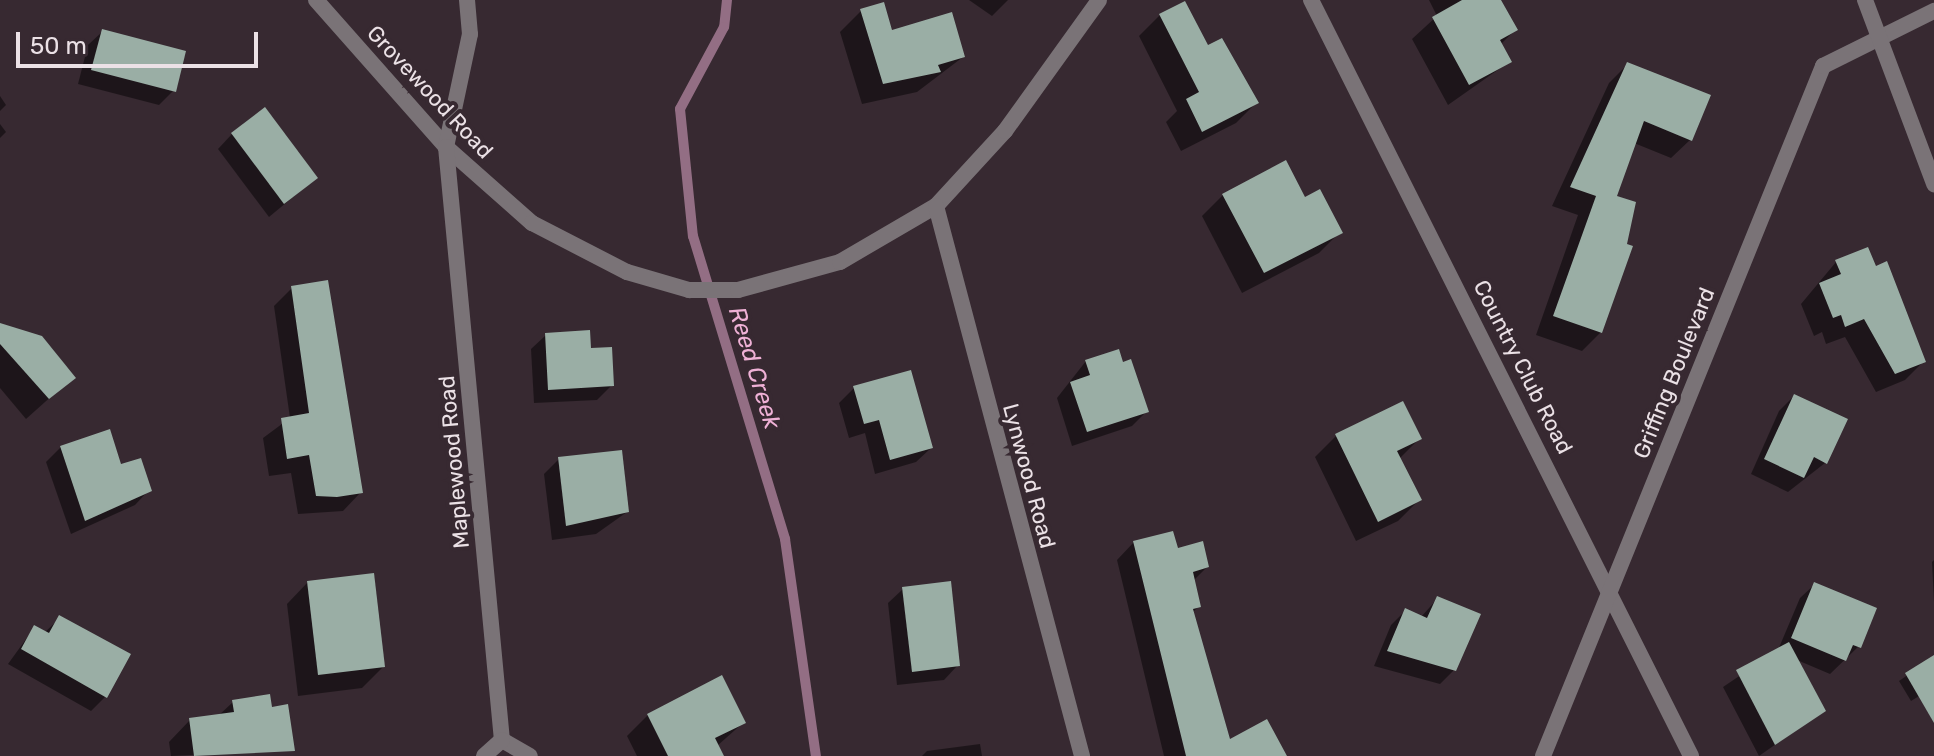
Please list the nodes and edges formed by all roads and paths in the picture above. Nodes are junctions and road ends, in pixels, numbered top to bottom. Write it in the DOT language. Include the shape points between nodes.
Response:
graph roads {
  1 [pos="316,0"];
  2 [pos="467,0"];
  3 [pos="1099,0"];
  4 [pos="1311,0"];
  5 [pos="1865,0"];
  6 [pos="1934,11"];
  7 [pos="1877,33"];
  8 [pos="446,147"];
  9 [pos="1934,184"];
  10 [pos="936,206"];
  11 [pos="1609,591"];
  12 [pos="502,740"];
  13 [pos="484,756"];
  14 [pos="530,756"];
  15 [pos="1082,756"];
  16 [pos="1543,756"];
  17 [pos="1691,756"];
  1 -- 8 [label="street, Grovewood Road"];
  2 -- 8 [label="street, Maplewood Road" via="470,34"];
  3 -- 10 [label="street, Grovewood Road" via="1005,131"];
  4 -- 11 [label="street, Country Club Road"];
  5 -- 7 [label="street"];
  6 -- 7 [label="street, Griffing Boulevard"];
  7 -- 9 [label="street"];
  7 -- 11 [label="street, Griffing Boulevard" via="1823,66"];
  8 -- 10 [label="street, Grovewood Road" via="532,223 627,272 689,290 738,290 840,262"];
  8 -- 12 [label="street, Maplewood Road"];
  10 -- 15 [label="street, Lynwood Road"];
  11 -- 16 [label="street, Griffing Boulevard"];
  11 -- 17 [label="street, Country Club Road"];
  12 -- 13 [label="street"];
  12 -- 14 [label="street"];
}
